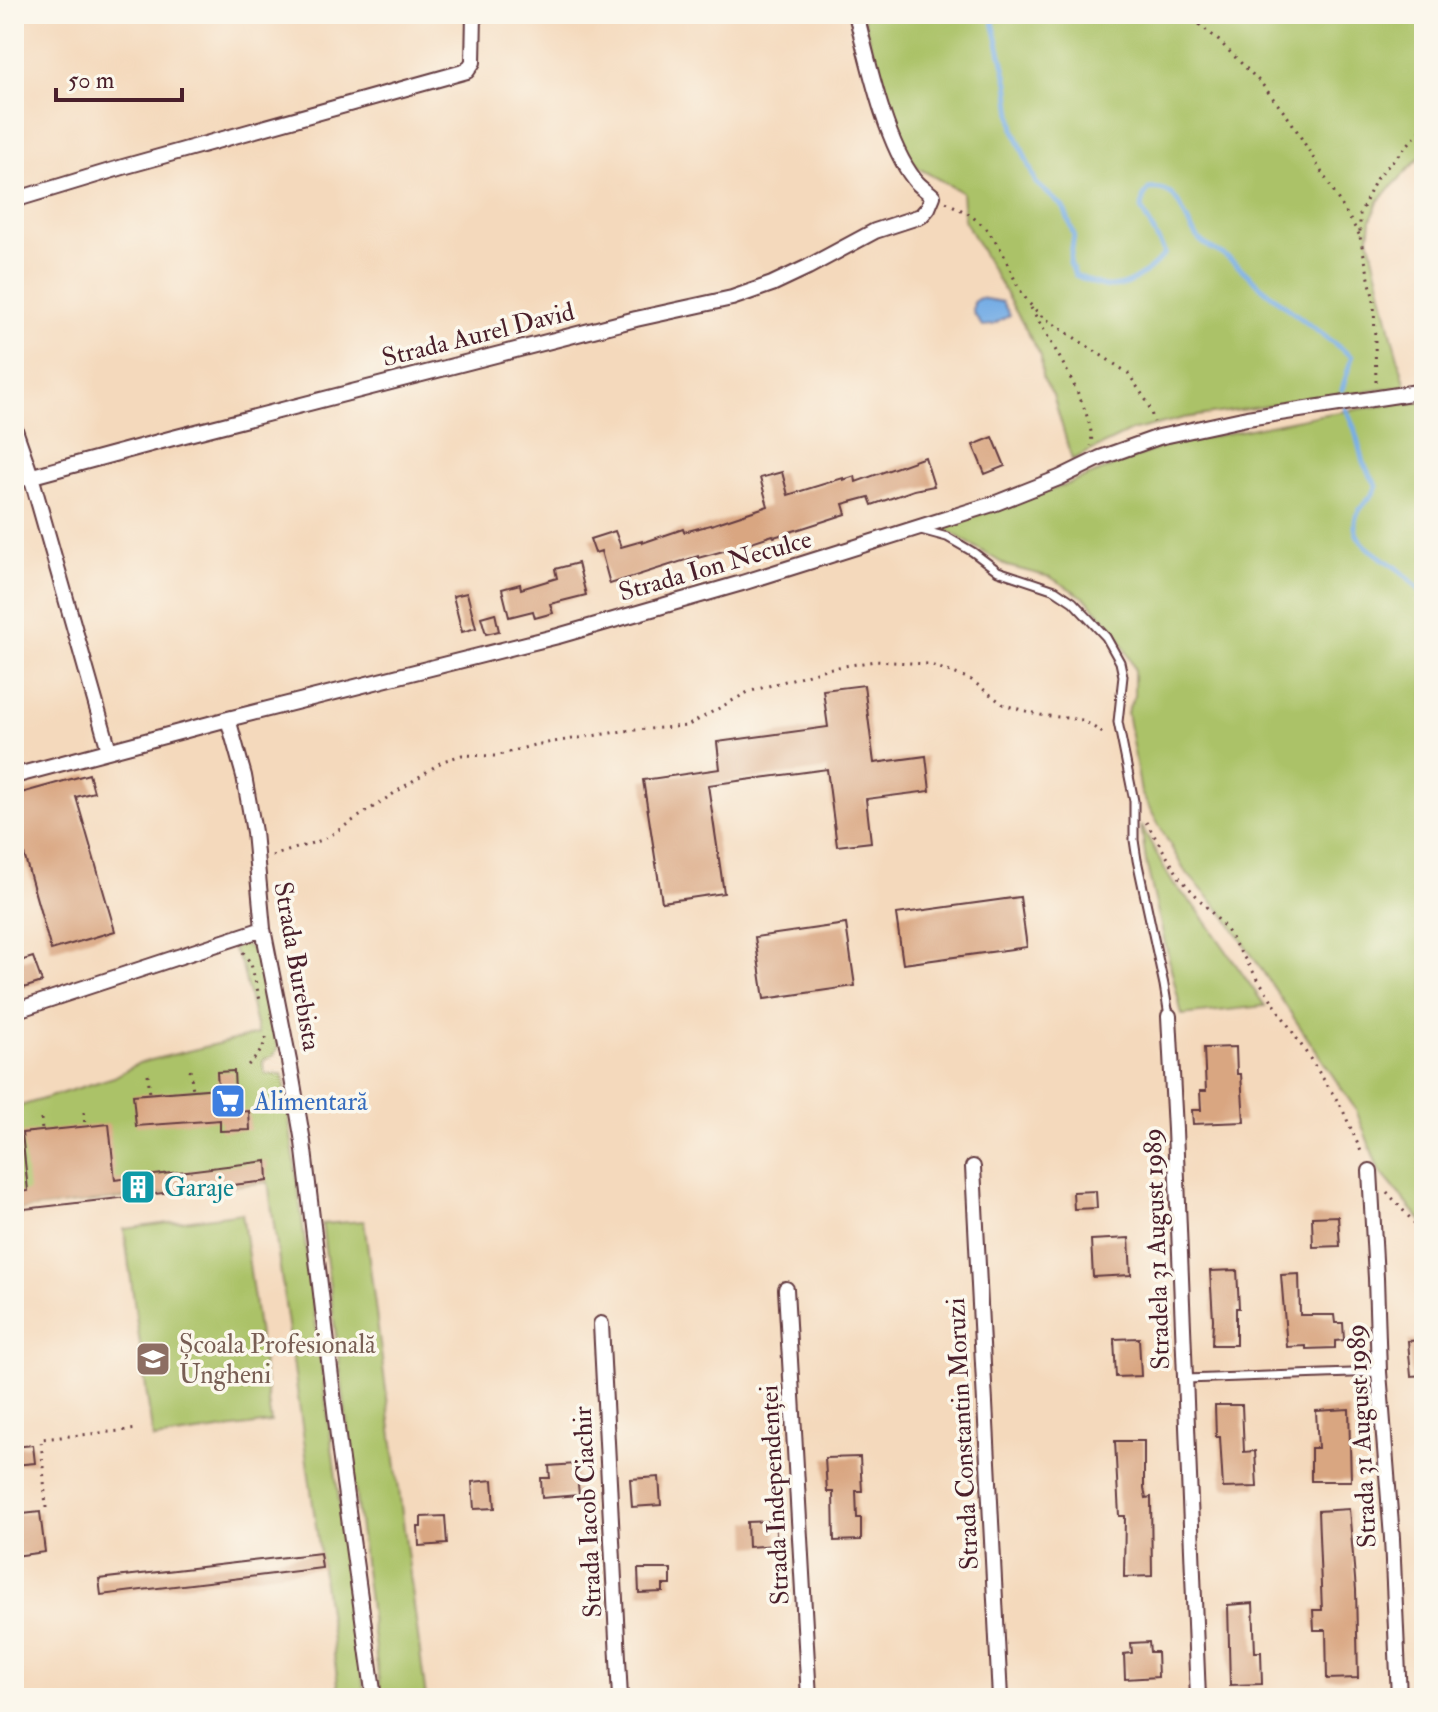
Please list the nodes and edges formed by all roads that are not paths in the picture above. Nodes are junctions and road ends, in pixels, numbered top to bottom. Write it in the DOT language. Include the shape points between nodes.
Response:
graph roads {
  1 [pos="474,14"];
  2 [pos="856,14"];
  3 [pos="14,200"];
  4 [pos="1424,391"];
  5 [pos="14,427"];
  6 [pos="31,476"];
  7 [pos="14,481"];
  8 [pos="915,528"];
  9 [pos="228,719"];
  10 [pos="109,750"];
  11 [pos="14,776"];
  12 [pos="263,929"];
  13 [pos="14,1011"];
  14 [pos="1169,1016"];
  15 [pos="973,1167"];
  16 [pos="1370,1171"];
  17 [pos="786,1289"];
  18 [pos="601,1324"];
  19 [pos="1379,1372"];
  20 [pos="1185,1379"];
  21 [pos="374,1698"];
  22 [pos="620,1698"];
  23 [pos="809,1698"];
  24 [pos="1000,1698"];
  25 [pos="1198,1698"];
  26 [pos="1399,1698"];
  1 -- 3 [label="street" via="473,62 467,71"];
  2 -- 6 [label="street, Strada Aurel David" via="890,134 917,183 933,196 921,216 875,231 772,284 732,298"];
  4 -- 8 [label="street, Strada Ion Neculce" via="1159,437 1009,498"];
  5 -- 6 [label="street"];
  6 -- 7 [label="street, Strada Aurel David"];
  6 -- 10 [label="street"];
  8 -- 9 [label="street, Strada Ion Neculce" via="558,636"];
  8 -- 14 [label="lane, Stradela 31 August 1989" via="947,537 998,571 1055,590 1106,637 1120,662 1118,722 1134,801 1134,840"];
  9 -- 10 [label="street, Strada Ion Neculce"];
  9 -- 12 [label="street, Strada Burebista" via="254,832"];
  10 -- 11 [label="street, Strada Ion Neculce"];
  12 -- 13 [label="street"];
  12 -- 21 [label="street, Strada Burebista" via="303,1142"];
  14 -- 20 [label="street, Stradela 31 August 1989"];
  15 -- 24 [label="street, Strada Constantin Moruzi"];
  16 -- 19 [label="street, Strada 31 August 1989"];
  17 -- 23 [label="street, Strada Independenței"];
  18 -- 22 [label="street, Strada Iacob Ciachir"];
  19 -- 20 [label="lane"];
  19 -- 26 [label="street, Strada 31 August 1989"];
  20 -- 25 [label="street, Stradela 31 August 1989"];
}
